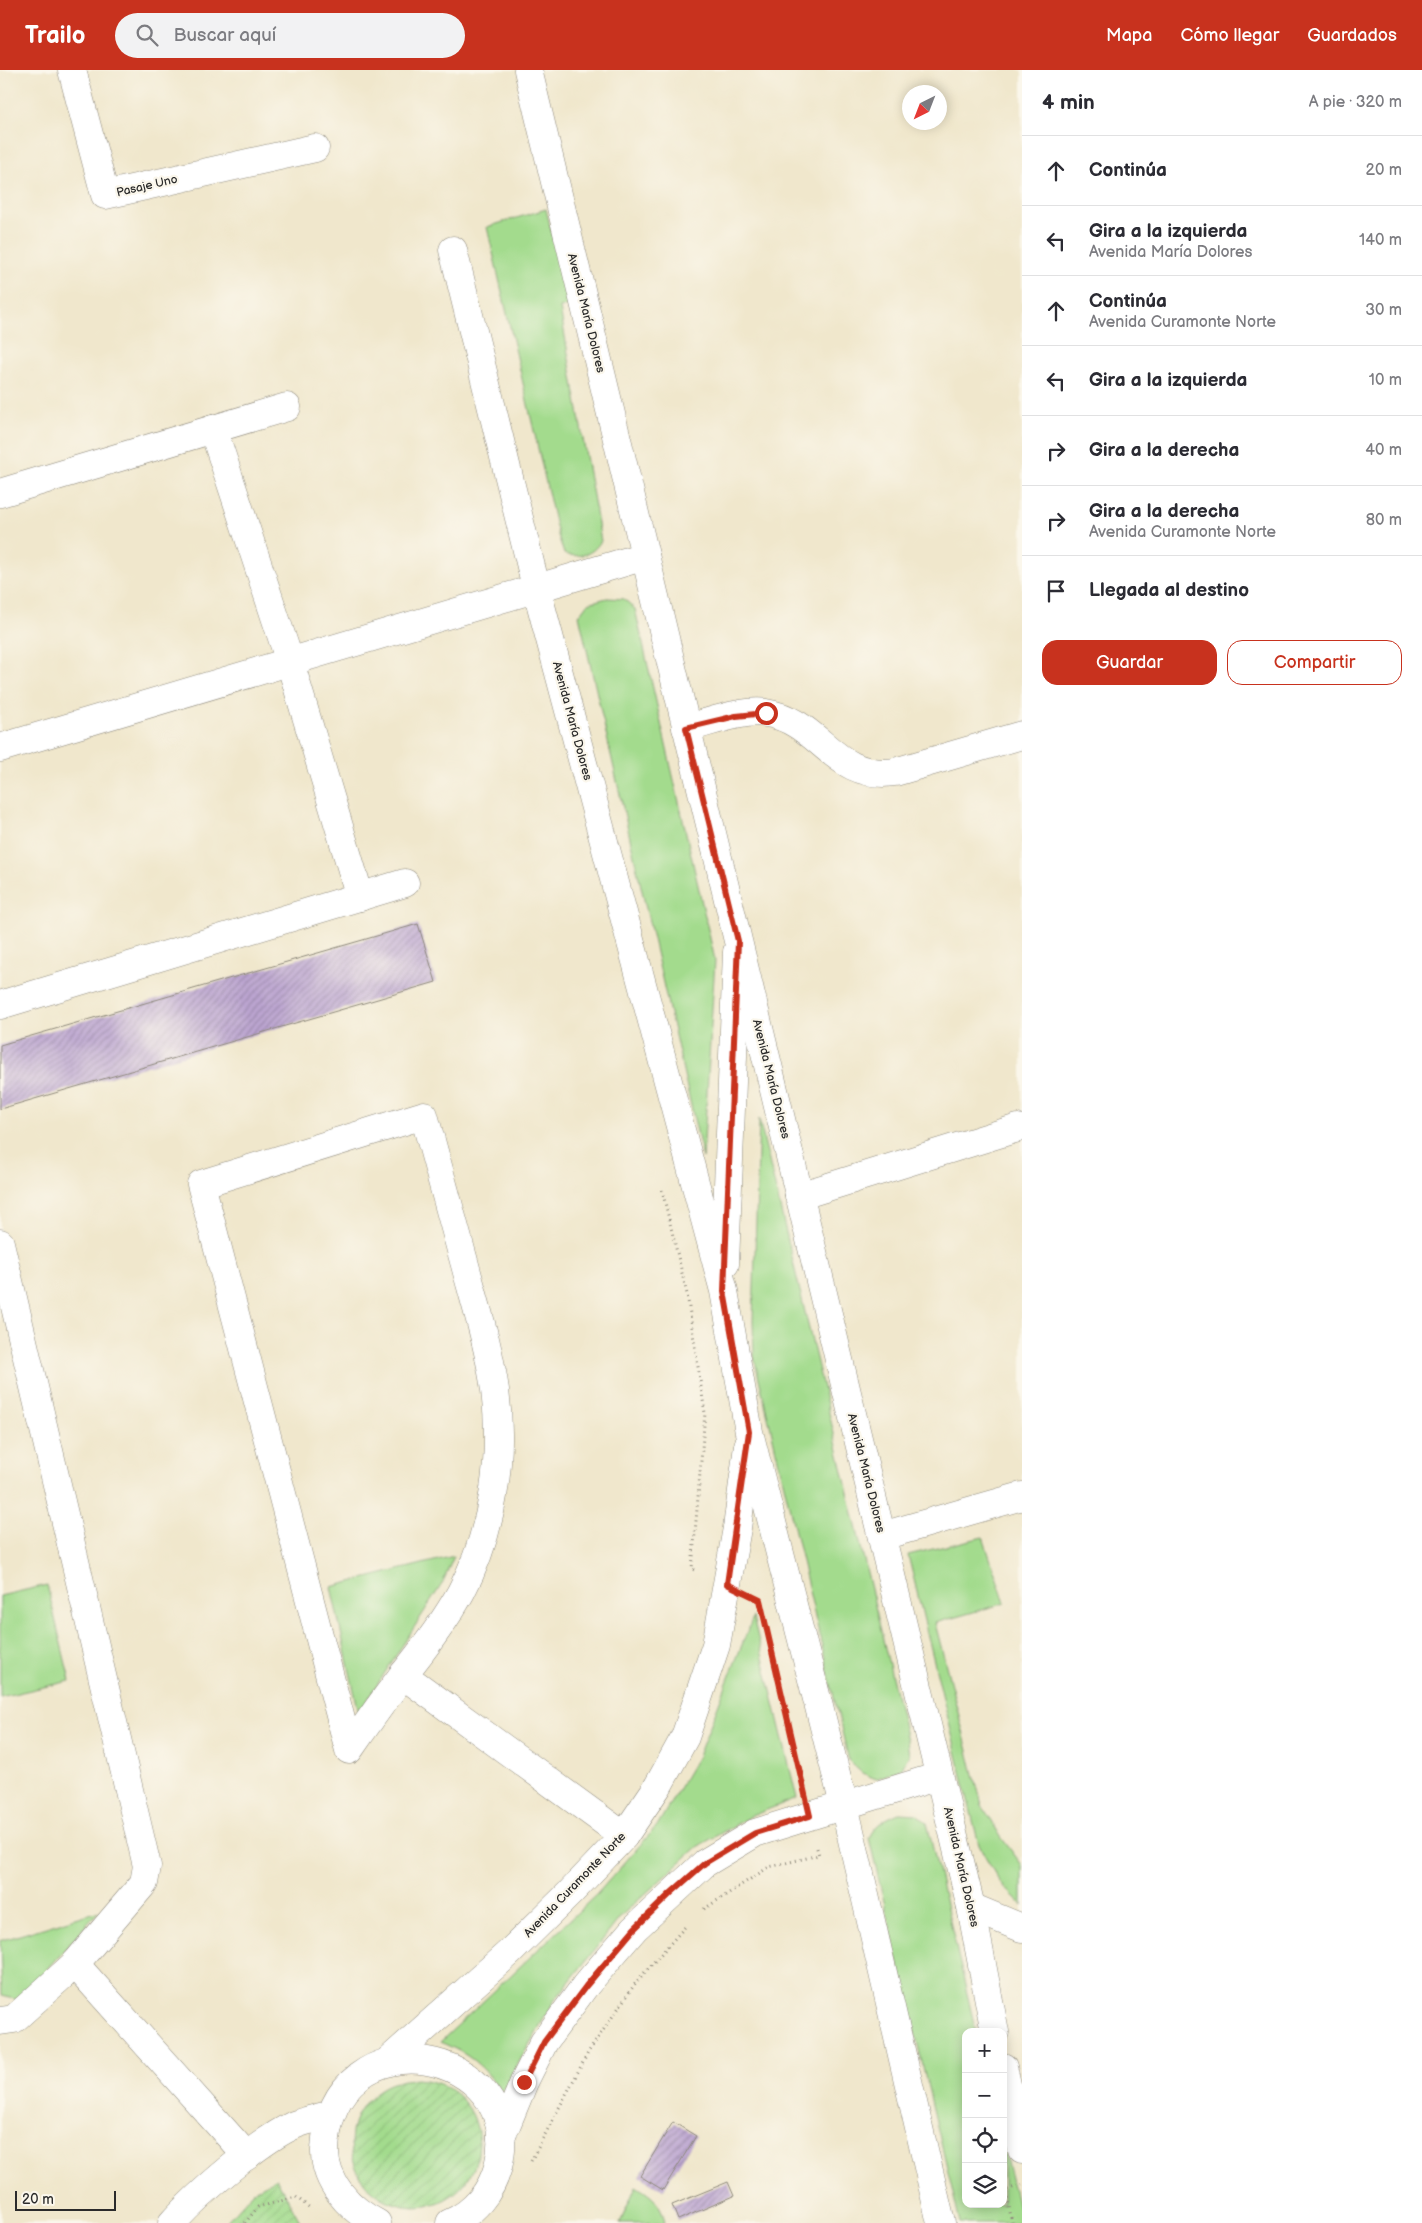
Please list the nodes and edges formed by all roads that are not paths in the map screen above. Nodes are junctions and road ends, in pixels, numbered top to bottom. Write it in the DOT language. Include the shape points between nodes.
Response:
graph roads {
  1 [pos="72,70"];
  2 [pos="528,70"];
  3 [pos="315,148"];
  4 [pos="453,250"];
  5 [pos="287,407"];
  6 [pos="213,429"];
  7 [pos="0,493"];
  8 [pos="645,556"];
  9 [pos="536,587"];
  10 [pos="290,662"];
  11 [pos="686,728"];
  12 [pos="1022,735"];
  13 [pos="0,748"];
  14 [pos="405,883"];
  15 [pos="360,897"];
  16 [pos="738,941"];
  17 [pos="0,1005"];
  18 [pos="1018,1128"];
  19 [pos="799,1196"];
  20 [pos="0,1243"];
  21 [pos="724,1291"];
  22 [pos="749,1432"];
  23 [pos="1022,1496"];
  24 [pos="882,1536"];
  25 [pos="403,1676"];
  26 [pos="939,1776"];
  27 [pos="844,1805"];
  28 [pos="624,1836"];
  29 [pos="971,1907"];
  30 [pos="1022,1928"];
  31 [pos="75,1964"];
  32 [pos="993,2019"];
  33 [pos="0,2020"];
  34 [pos="387,2062"];
  35 [pos="1022,2069"];
  36 [pos="1004,2073"];
  37 [pos="331,2114"];
  38 [pos="501,2138"];
  39 [pos="1022,2150"];
  40 [pos="247,2156"];
  41 [pos="472,2216"];
  42 [pos="371,2221"];
  43 [pos="172,2223"];
  44 [pos="450,2223"];
  45 [pos="941,2223"];
  1 -- 3 [label="street, Pasaje Uno" via="105,195"];
  2 -- 8 [label="street, Avenida María Dolores"];
  4 -- 9 [label="street, Avenida María Dolores"];
  5 -- 6 [label="street"];
  6 -- 7 [label="street"];
  6 -- 10 [label="street"];
  8 -- 9 [label="street"];
  8 -- 11 [label="street, Avenida María Dolores"];
  9 -- 10 [label="street"];
  9 -- 21 [label="street, Avenida María Dolores"];
  10 -- 13 [label="street"];
  10 -- 15 [label="street"];
  11 -- 12 [label="street" via="766,713 810,733 844,762 864,772 881,774"];
  11 -- 16 [label="street, Avenida María Dolores"];
  14 -- 15 [label="street"];
  15 -- 17 [label="street"];
  16 -- 19 [label="street, Avenida María Dolores"];
  16 -- 21 [label="street, Avenida María Dolores"];
  18 -- 19 [label="street"];
  19 -- 24 [label="street, Avenida María Dolores"];
  20 -- 31 [label="street" via="147,1866 144,1882"];
  21 -- 22 [label="street, Avenida María Dolores"];
  22 -- 27 [label="street, Avenida María Dolores"];
  22 -- 28 [label="street, Avenida Curamonte Norte" via="716,1645 685,1737 658,1786"];
  23 -- 24 [label="street"];
  24 -- 26 [label="street, Avenida María Dolores"];
  25 -- 25 [label="street" via="445,1621 476,1559 493,1493 498,1433 488,1348 424,1115 201,1184 349,1750"];
  25 -- 28 [label="street"];
  26 -- 27 [label="street"];
  26 -- 29 [label="street, Avenida María Dolores"];
  27 -- 38 [label="street" via="755,1833 705,1863 634,1929 544,2042"];
  27 -- 45 [label="street, Avenida María Dolores"];
  28 -- 34 [label="street, Avenida Curamonte Norte" via="510,1952"];
  29 -- 30 [label="street"];
  29 -- 32 [label="street, Avenida María Dolores"];
  31 -- 33 [label="street" via="14,2019"];
  31 -- 40 [label="street"];
  32 -- 35 [label="street, Avenida María Dolores"];
  34 -- 37 [label="street" via="353,2081"];
  34 -- 38 [label="street" via="406,2058 426,2059 462,2073 489,2101"];
  36 -- 39 [label="street"];
  37 -- 40 [label="street" via="294,2125"];
  37 -- 42 [label="street" via="325,2140 329,2173 338,2191"];
  38 -- 41 [label="street" via="495,2176"];
  40 -- 43 [label="street"];
  41 -- 44 [label="street"];
}
